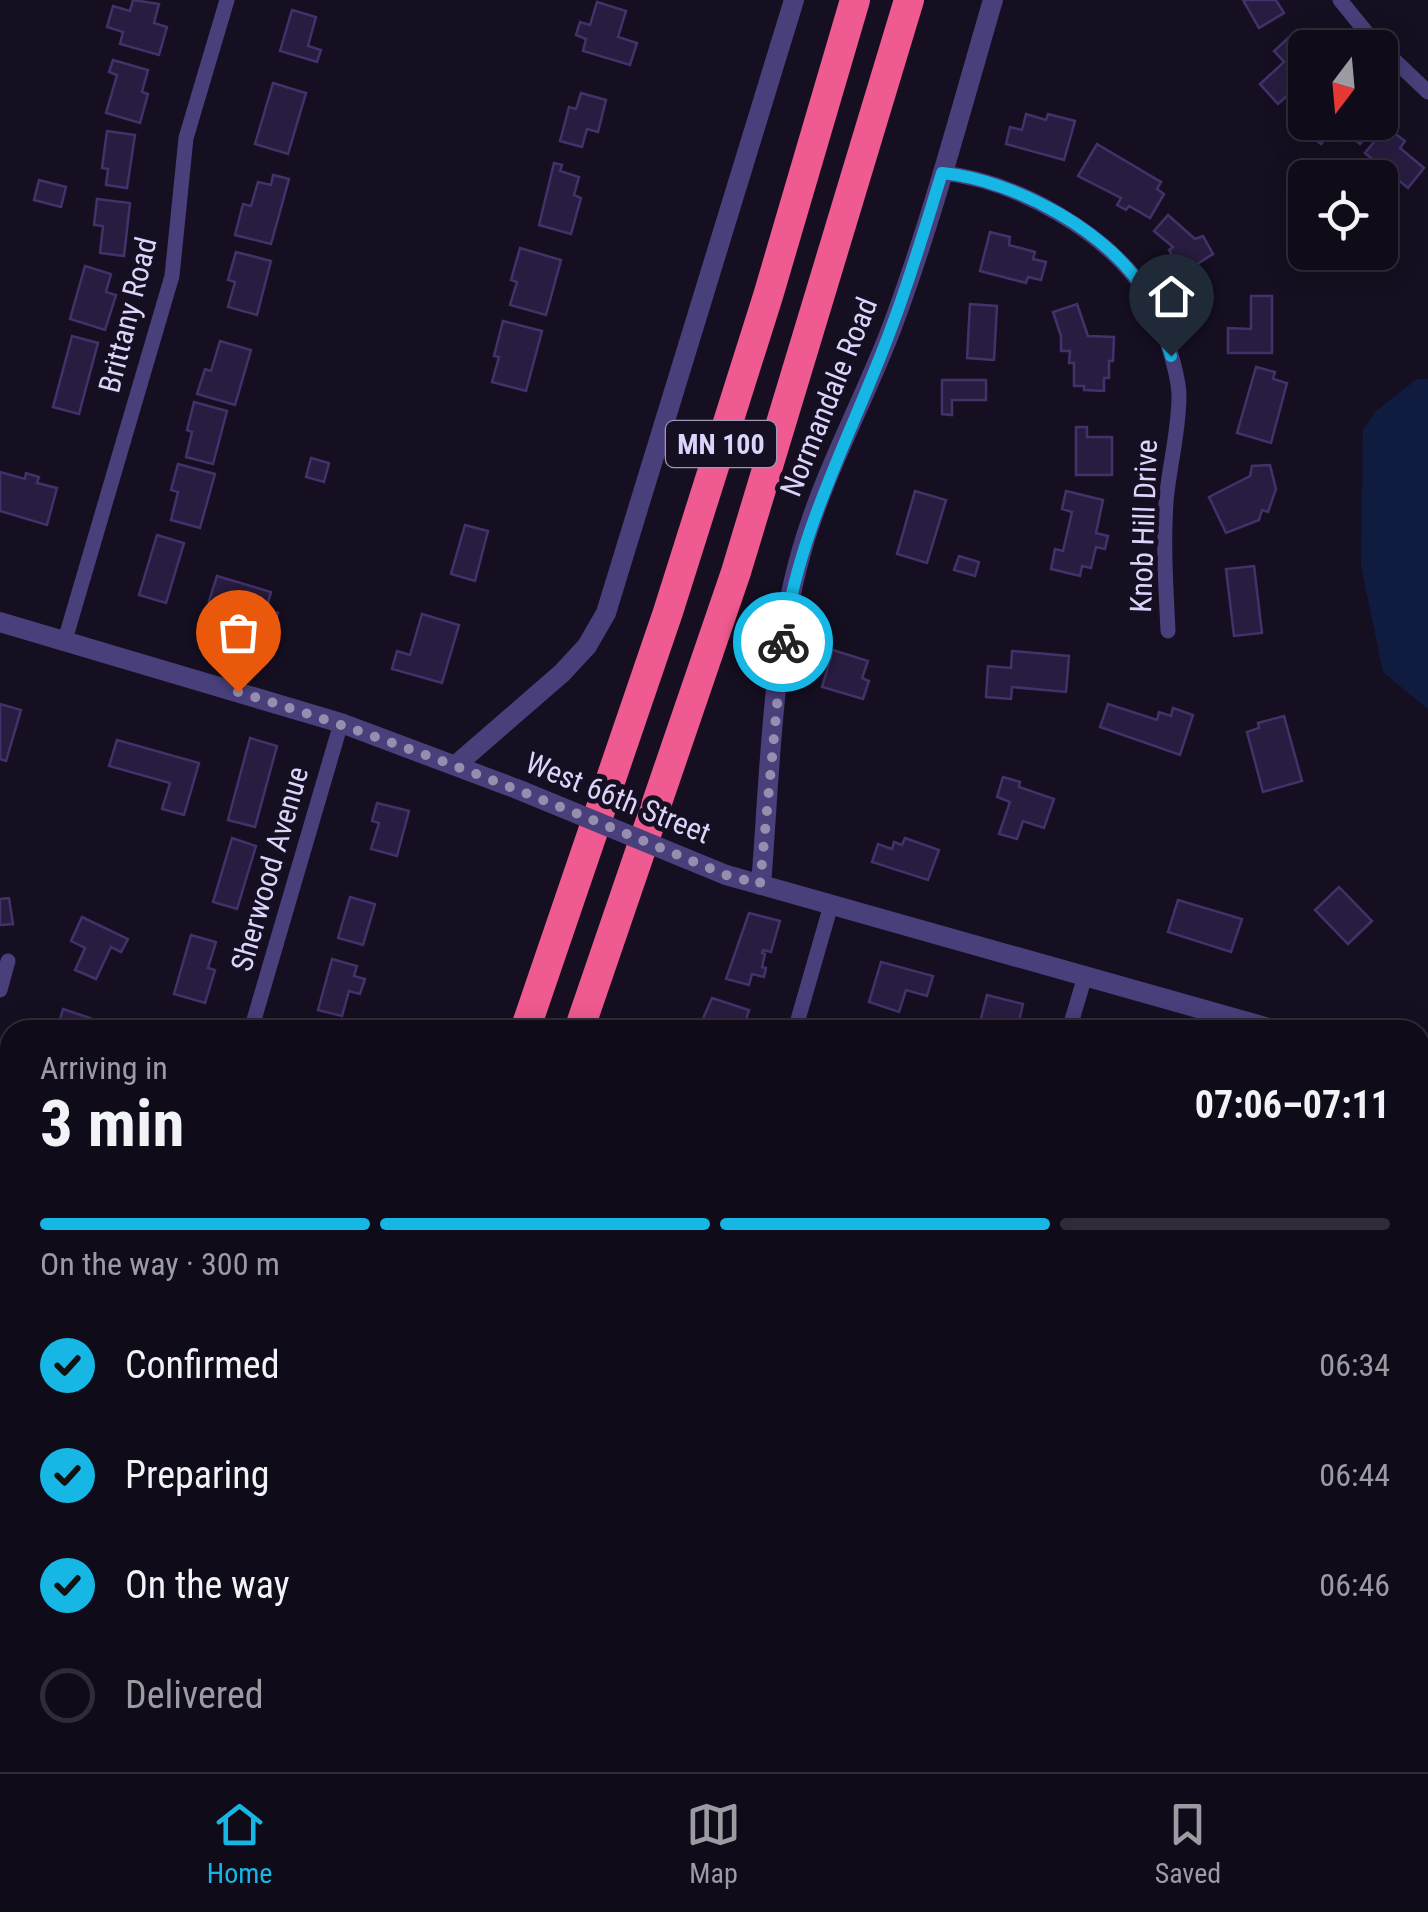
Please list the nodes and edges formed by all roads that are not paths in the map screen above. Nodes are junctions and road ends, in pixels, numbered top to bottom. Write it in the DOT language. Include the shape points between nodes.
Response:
graph roads {
  1 [pos="227,0"];
  2 [pos="794,0"];
  3 [pos="856,0"];
  4 [pos="909,0"];
  5 [pos="921,0"];
  6 [pos="993,0"];
  7 [pos="1340,0"];
  8 [pos="894,51"];
  9 [pos="1428,92"];
  10 [pos="942,173"];
  11 [pos="0,622"];
  12 [pos="1168,631"];
  13 [pos="65,640"];
  14 [pos="341,723"];
  15 [pos="456,765"];
  16 [pos="760,884"];
  17 [pos="831,905"];
  18 [pos="8,962"];
  19 [pos="1085,976"];
  20 [pos="0,990"];
  21 [pos="254,1020"];
  22 [pos="527,1020"];
  23 [pos="582,1020"];
  24 [pos="798,1020"];
  25 [pos="1072,1020"];
  26 [pos="1241,1020"];
  1 -- 13 [label="street, Brittany Road" via="186,138 172,276"];
  2 -- 15 [label="street" via="606,612 562,673"];
  3 -- 22 [label="highway, MN 100" via="668,612"];
  4 -- 8 [label="highway, MN 100"];
  5 -- 8 [label="highway"];
  6 -- 10 [label="street, Normandale Road"];
  7 -- 9 [label="street"];
  8 -- 23 [label="highway, MN 100" via="736,572"];
  10 -- 12 [label="street, Knob Hill Drive" via="1060,213 1128,270 1154,308 1179,395 1166,504"];
  10 -- 16 [label="street, Normandale Road" via="892,327 801,551 778,672"];
  11 -- 13 [label="street, West 66th Street"];
  13 -- 14 [label="street, West 66th Street"];
  14 -- 15 [label="street, West 66th Street"];
  14 -- 21 [label="street, Sherwood Avenue"];
  15 -- 16 [label="street, West 66th Street, bridge"];
  16 -- 17 [label="street, West 66th Street"];
  17 -- 19 [label="street, West 66th Street"];
  17 -- 24 [label="street"];
  18 -- 20 [label="street"];
  19 -- 25 [label="street"];
  19 -- 26 [label="street, West 66th Street"];
}
